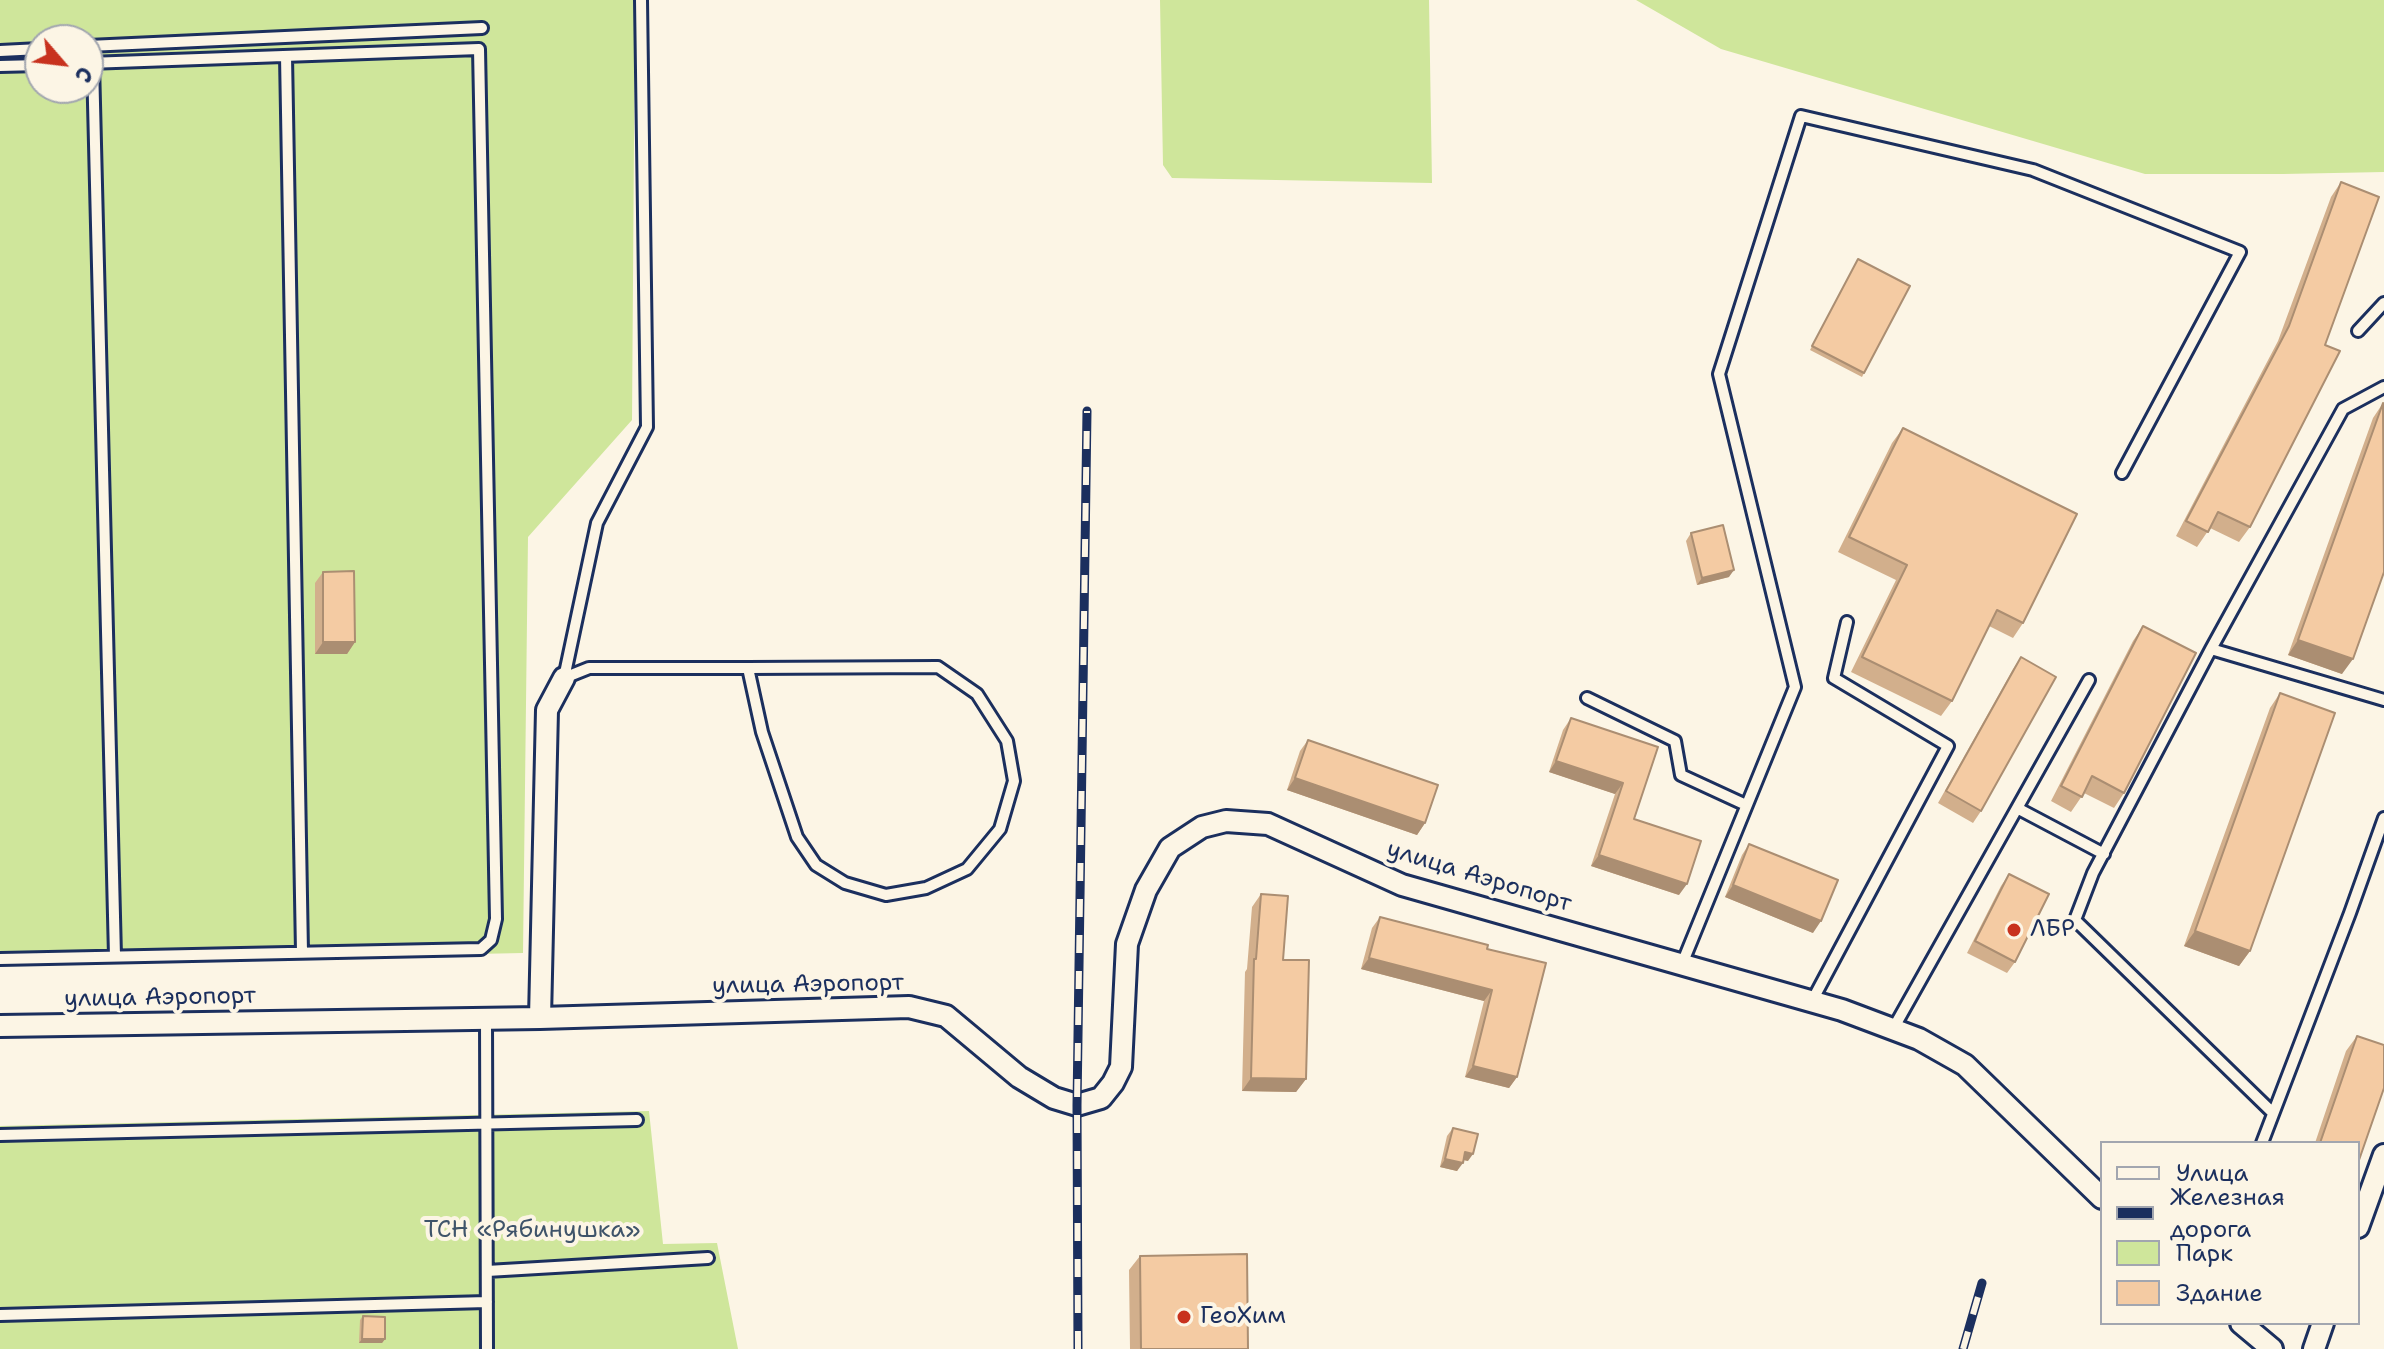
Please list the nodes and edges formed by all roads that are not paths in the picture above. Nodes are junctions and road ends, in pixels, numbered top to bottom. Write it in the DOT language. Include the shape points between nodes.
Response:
graph roads {
  1 [pos="641,0"];
  2 [pos="482,28"];
  3 [pos="104,45"];
  4 [pos="24,50"];
  5 [pos="0,51"];
  6 [pos="286,56"];
  7 [pos="104,63"];
  8 [pos="24,65"];
  9 [pos="0,66"];
  10 [pos="92,104"];
  11 [pos="2384,303"];
  12 [pos="2358,331"];
  13 [pos="2384,387"];
  14 [pos="2122,473"];
  15 [pos="1847,622"];
  16 [pos="2211,649"];
  17 [pos="748,668"];
  18 [pos="564,678"];
  19 [pos="2089,680"];
  20 [pos="1587,698"];
  21 [pos="2384,700"];
  22 [pos="1746,805"];
  23 [pos="2017,808"];
  24 [pos="2384,818"];
  25 [pos="2104,854"];
  26 [pos="302,952"];
  27 [pos="115,956"];
  28 [pos="0,959"];
  29 [pos="1682,964"];
  30 [pos="1812,1001"];
  31 [pos="540,1018"];
  32 [pos="486,1019"];
  33 [pos="0,1026"];
  34 [pos="1893,1029"];
  35 [pos="2273,1113"];
  36 [pos="637,1120"];
  37 [pos="486,1122"];
  38 [pos="0,1135"];
  39 [pos="2263,1141"];
  40 [pos="2384,1155"];
  41 [pos="2100,1196"];
  42 [pos="2360,1221"];
  43 [pos="708,1258"];
  44 [pos="487,1271"];
  45 [pos="487,1302"];
  46 [pos="0,1315"];
  47 [pos="2243,1325"];
  48 [pos="2322,1325"];
  49 [pos="487,1349"];
  50 [pos="2272,1349"];
  51 [pos="2314,1349"];
  1 -- 18 [label="lane" via="647,427 597,523"];
  2 -- 3 [label="lane"];
  4 -- 5 [label="lane"];
  6 -- 7 [label="lane"];
  6 -- 26 [label="lane"];
  6 -- 26 [label="lane" via="479,49 496,919 491,940 481,949"];
  8 -- 9 [label="lane"];
  10 -- 27 [label="lane"];
  11 -- 12 [label="lane"];
  13 -- 16 [label="lane" via="2343,409"];
  14 -- 22 [label="lane" via="2240,252 2033,170 1801,116 1719,374 1795,687"];
  15 -- 30 [label="lane" via="1834,678 1948,746"];
  16 -- 21 [label="lane"];
  16 -- 25 [label="lane"];
  17 -- 17 [label="lane" via="762,732 797,837 816,865 845,883 886,895 926,888 967,869 1000,829 1014,781 1007,741 977,694 938,667"];
  17 -- 18 [label="lane" via="589,668"];
  18 -- 31 [label="street" via="547,710"];
  19 -- 23 [label="lane"];
  20 -- 22 [label="lane" via="1675,741 1681,775"];
  22 -- 29 [label="lane"];
  23 -- 25 [label="lane"];
  23 -- 34 [label="lane"];
  24 -- 35 [label="lane"];
  25 -- 35 [label="lane" via="2075,920"];
  26 -- 27 [label="lane"];
  27 -- 28 [label="lane"];
  29 -- 30 [label="street, улица Аэропорт"];
  29 -- 31 [label="street, улица Аэропорт" via="1402,885 1268,824 1226,821 1202,827 1170,848 1146,890 1127,944 1121,1067 1101,1098 1077,1105 1019,1077 946,1016 909,1007"];
  30 -- 34 [label="street, улица Аэропорт"];
  31 -- 32 [label="street, улица Аэропорт"];
  32 -- 33 [label="street, улица Аэропорт"];
  32 -- 37 [label="lane"];
  34 -- 41 [label="street, улица Аэропорт" via="1965,1065"];
  35 -- 39 [label="lane"];
  36 -- 37 [label="lane"];
  37 -- 38 [label="lane"];
  37 -- 44 [label="lane"];
  40 -- 42 [label="street"];
  43 -- 44 [label="lane"];
  44 -- 45 [label="lane"];
  45 -- 46 [label="lane"];
  45 -- 49 [label="lane"];
  47 -- 50 [label="street"];
  48 -- 51 [label="street"];
}
